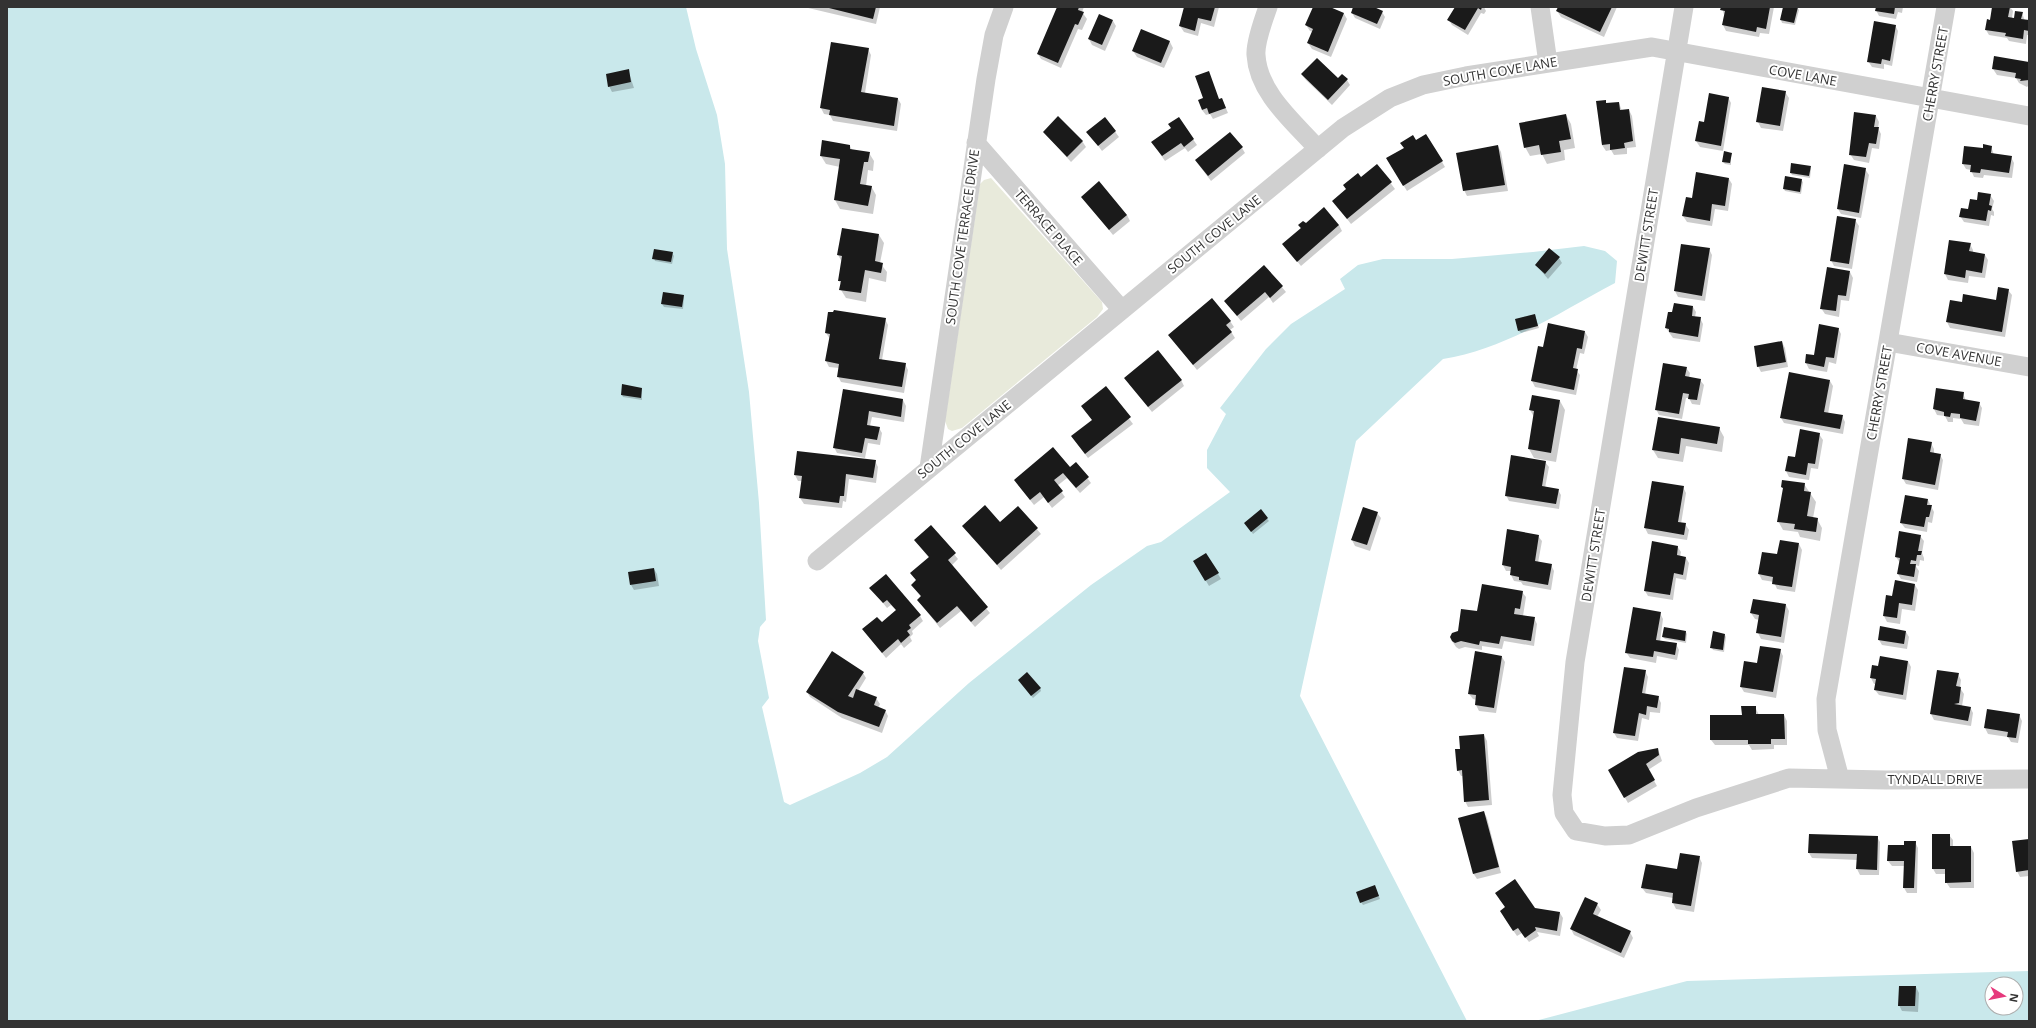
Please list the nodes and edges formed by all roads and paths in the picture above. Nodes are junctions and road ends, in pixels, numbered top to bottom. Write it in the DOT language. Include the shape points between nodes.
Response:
graph roads {
  1 [pos="1004,7"];
  2 [pos="1268,7"];
  3 [pos="1540,7"];
  4 [pos="1684,7"];
  5 [pos="1946,7"];
  6 [pos="1676,52"];
  7 [pos="1548,63"];
  8 [pos="1930,98"];
  9 [pos="2029,116"];
  10 [pos="976,143"];
  11 [pos="1318,148"];
  12 [pos="1122,310"];
  13 [pos="1888,342"];
  14 [pos="2029,367"];
  15 [pos="929,468"];
  16 [pos="817,561"];
  17 [pos="1840,779"];
  18 [pos="2029,779"];
  1 -- 10 [label="street, SOUTH COVE TERRACE DRIVE" via="991,47"];
  2 -- 11 [label="street" via="1255,53 1258,69 1271,96"];
  3 -- 7 [label="street"];
  4 -- 6 [label="street, DEWITT STREET"];
  5 -- 8 [label="street, CHERRY STREET"];
  6 -- 7 [label="street, SOUTH COVE LANE" via="1652,47"];
  6 -- 8 [label="street, COVE LANE"];
  6 -- 17 [label="street, DEWITT STREET" via="1575,662 1562,795 1564,813 1576,831 1605,836 1629,835 1696,808 1789,778"];
  7 -- 11 [label="street, SOUTH COVE LANE" via="1458,77 1406,90 1359,116"];
  8 -- 9 [label="street, COVE LANE"];
  8 -- 13 [label="street, CHERRY STREET"];
  10 -- 12 [label="street, TERRACE PLACE"];
  10 -- 15 [label="street, SOUTH COVE TERRACE DRIVE"];
  11 -- 12 [label="street, SOUTH COVE LANE"];
  12 -- 15 [label="street, SOUTH COVE LANE"];
  13 -- 14 [label="street, COVE AVENUE"];
  13 -- 17 [label="street, CHERRY STREET" via="1826,699 1827,730"];
  15 -- 16 [label="street, SOUTH COVE LANE"];
  17 -- 18 [label="street, TYNDALL DRIVE"];
}
